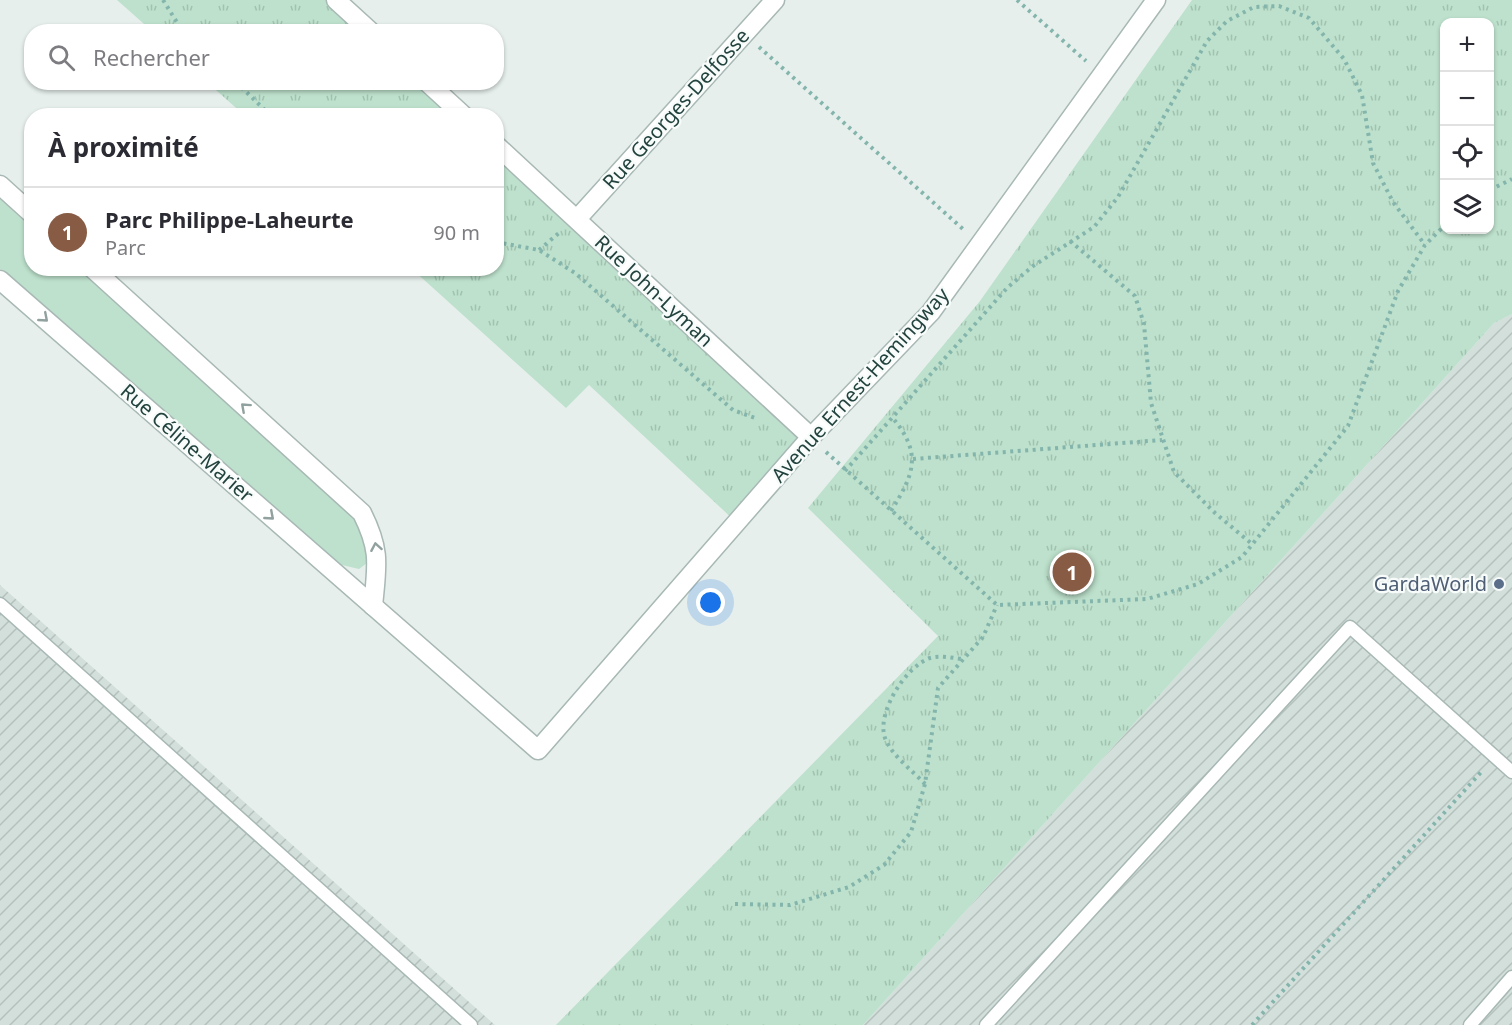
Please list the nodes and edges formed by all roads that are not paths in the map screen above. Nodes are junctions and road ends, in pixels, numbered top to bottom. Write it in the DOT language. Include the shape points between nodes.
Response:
graph roads {
  1 [pos="336,0"];
  2 [pos="1156,0"];
  3 [pos="767,3"];
  4 [pos="362,24"];
  5 [pos="436,90"];
  6 [pos="455,108"];
  7 [pos="504,152"];
  8 [pos="0,185"];
  9 [pos="24,207"];
  10 [pos="577,219"];
  11 [pos="101,276"];
  12 [pos="0,280"];
  13 [pos="811,437"];
  14 [pos="0,604"];
  15 [pos="373,606"];
  16 [pos="538,750"];
  17 [pos="1512,772"];
  18 [pos="1512,976"];
  19 [pos="471,1025"];
  20 [pos="986,1025"];
  21 [pos="1470,1025"];
  1 -- 4 [label="street"];
  2 -- 13 [label="street, Avenue Ernest-Hemingway" via="931,312"];
  3 -- 10 [label="street, Rue Georges-Delfosse"];
  5 -- 6 [label="street"];
  7 -- 10 [label="street, Rue John-Lyman"];
  8 -- 9 [label="street"];
  10 -- 13 [label="street, Rue John-Lyman"];
  15 -- 11 [label="street, one-way" via="378,557 374,537 362,513"];
  12 -- 15 [label="street, Rue Céline-Marier, one-way"];
  13 -- 16 [label="street, Avenue Ernest-Hemingway"];
  14 -- 19 [label="lane"];
  15 -- 16 [label="street, Rue Céline-Marier"];
  17 -- 20 [label="lane" via="1350,627"];
  18 -- 21 [label="lane"];
}
